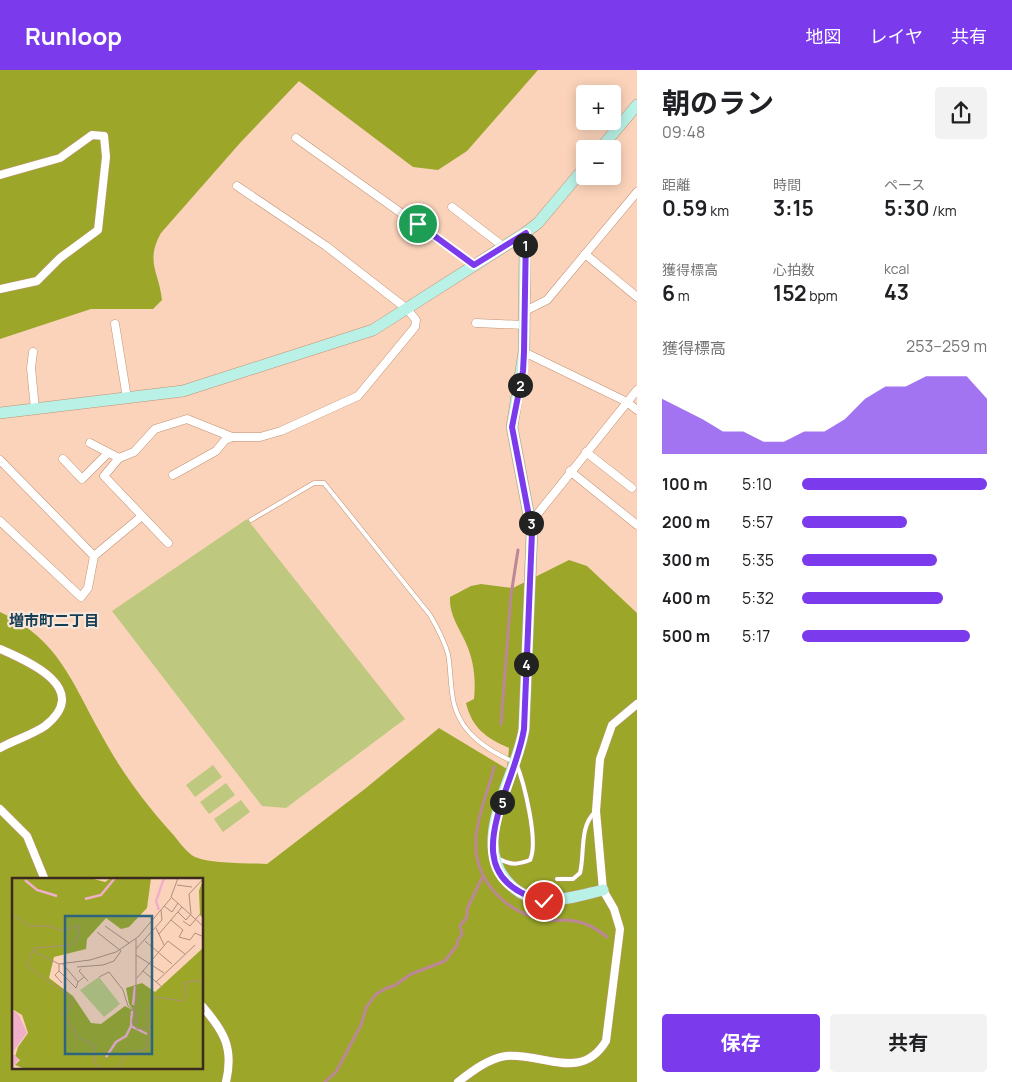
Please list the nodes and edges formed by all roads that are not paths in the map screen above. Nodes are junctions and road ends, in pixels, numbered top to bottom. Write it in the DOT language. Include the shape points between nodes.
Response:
graph roads {
  1 [pos="637,105"];
  2 [pos="296,138"];
  3 [pos="608,140"];
  4 [pos="0,175"];
  5 [pos="576,178"];
  6 [pos="237,186"];
  7 [pos="637,192"];
  8 [pos="452,208"];
  9 [pos="526,233"];
  10 [pos="504,247"];
  11 [pos="585,254"];
  12 [pos="474,265"];
  13 [pos="0,289"];
  14 [pos="637,297"];
  15 [pos="408,309"];
  16 [pos="525,311"];
  17 [pos="476,323"];
  18 [pos="115,324"];
  19 [pos="525,325"];
  20 [pos="33,352"];
  21 [pos="524,352"];
  22 [pos="637,390"];
  23 [pos="128,398"];
  24 [pos="627,402"];
  25 [pos="35,409"];
  26 [pos="637,410"];
  27 [pos="0,413"];
  28 [pos="232,438"];
  29 [pos="90,443"];
  30 [pos="586,452"];
  31 [pos="108,453"];
  32 [pos="119,458"];
  33 [pos="63,459"];
  34 [pos="0,460"];
  35 [pos="570,471"];
  36 [pos="173,475"];
  37 [pos="632,488"];
  38 [pos="142,516"];
  39 [pos="251,520"];
  40 [pos="0,521"];
  41 [pos="531,522"];
  42 [pos="637,525"];
  43 [pos="168,544"];
  44 [pos="94,556"];
  45 [pos="0,649"];
  46 [pos="637,704"];
  47 [pos="0,748"];
  48 [pos="516,763"];
  49 [pos="0,809"];
  50 [pos="596,811"];
  51 [pos="493,856"];
  52 [pos="44,878"];
  53 [pos="557,879"];
  54 [pos="603,890"];
  55 [pos="204,1009"];
  56 [pos="226,1082"];
  57 [pos="458,1082"];
  1 -- 3 [label="street"];
  2 -- 12 [label="street"];
  4 -- 13 [label="street" via="60,158 92,135 104,136 106,157 98,230 60,258 37,281"];
  5 -- 9 [label="street"];
  6 -- 15 [label="street" via="326,246"];
  7 -- 11 [label="street"];
  8 -- 10 [label="street"];
  9 -- 10 [label="street"];
  9 -- 16 [label="street"];
  10 -- 12 [label="street"];
  11 -- 14 [label="street"];
  11 -- 16 [label="street" via="547,300"];
  12 -- 15 [label="street"];
  15 -- 23 [label="street" via="373,330 280,361 183,391"];
  15 -- 28 [label="street" via="416,320 414,327 358,396 281,431 260,437"];
  16 -- 19 [label="street"];
  17 -- 19 [label="street"];
  18 -- 23 [label="street"];
  19 -- 21 [label="street"];
  20 -- 25 [label="street" via="30,368"];
  21 -- 24 [label="street"];
  21 -- 41 [label="street" via="512,427"];
  22 -- 24 [label="street"];
  23 -- 25 [label="street"];
  24 -- 26 [label="street"];
  24 -- 30 [label="street"];
  25 -- 27 [label="street"];
  28 -- 32 [label="street" via="187,419 155,430 134,452"];
  28 -- 36 [label="street" via="225,440 216,451"];
  29 -- 31 [label="street"];
  30 -- 35 [label="street"];
  30 -- 37 [label="street"];
  31 -- 32 [label="street"];
  31 -- 33 [label="street" via="82,479"];
  32 -- 38 [label="street" via="104,476"];
  34 -- 44 [label="street"];
  35 -- 41 [label="street"];
  35 -- 42 [label="street"];
  38 -- 43 [label="street"];
  38 -- 44 [label="street"];
  39 -- 48 [label="lane" via="314,483 324,483 430,615 440,632 448,653 454,704 467,730 489,751"];
  40 -- 44 [label="street" via="81,598 88,588"];
  41 -- 48 [label="street" via="524,729"];
  45 -- 47 [label="street" via="42,670 55,681 62,700 59,713 44,727"];
  46 -- 50 [label="street" via="612,725 608,733 600,759"];
  48 -- 51 [label="street" via="495,822"];
  48 -- 51 [label="lane" via="521,775 533,854 530,860 512,865"];
  49 -- 52 [label="street" via="27,836"];
  50 -- 53 [label="lane" via="590,817 584,836 580,873 573,879"];
  50 -- 54 [label="street"];
  51 -- 54 [label="street" via="501,875 512,887 530,898 562,900"];
  54 -- 57 [label="street" via="620,929 606,1041 599,1054 588,1064 575,1066 504,1056 488,1062"];
  55 -- 56 [label="street" via="225,1036 229,1054"];
}
